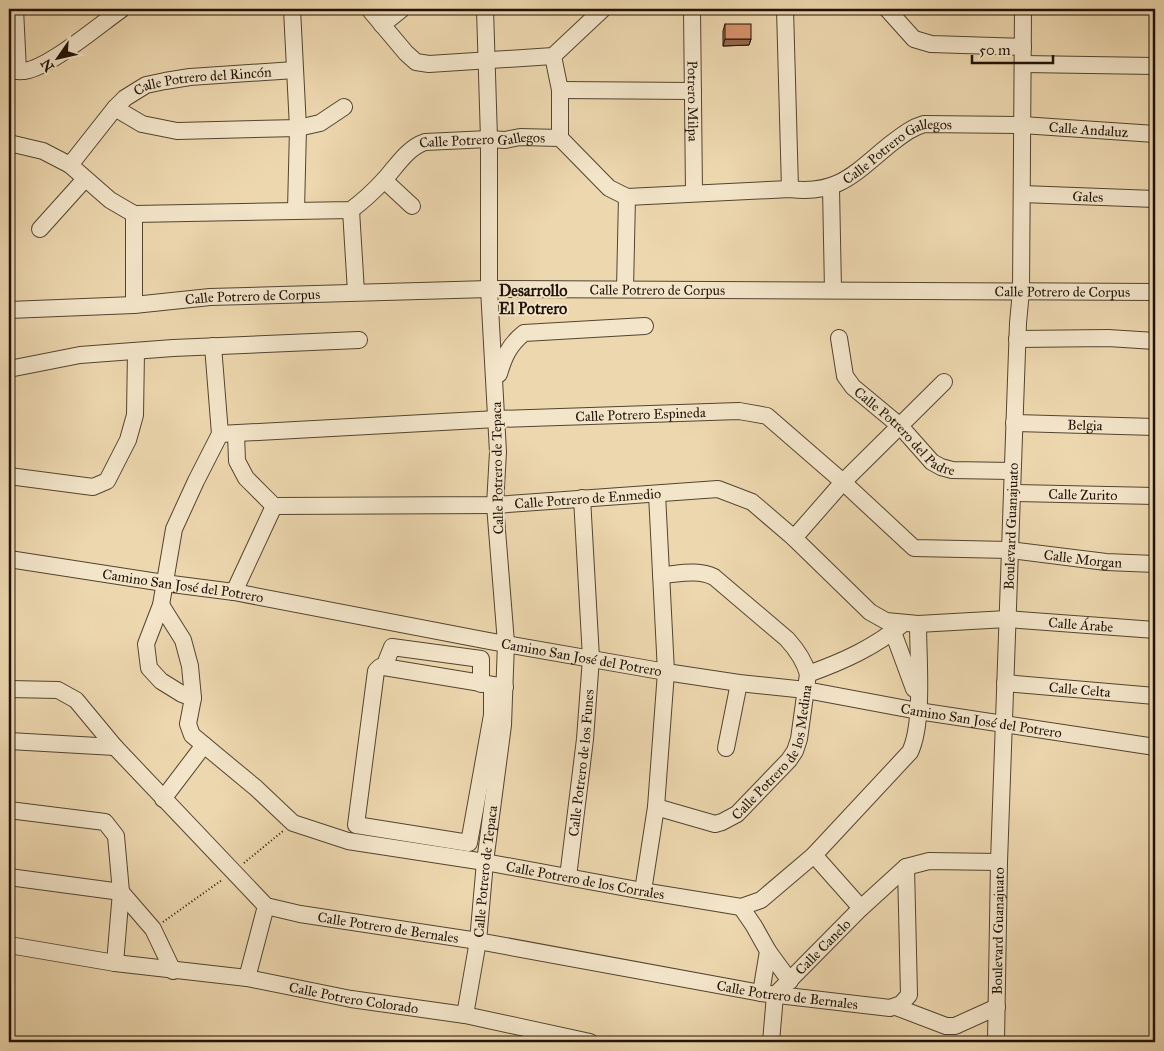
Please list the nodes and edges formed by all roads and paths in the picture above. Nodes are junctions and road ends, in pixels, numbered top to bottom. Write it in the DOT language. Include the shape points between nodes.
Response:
graph roads {
  1 [pos="15,9"];
  2 [pos="122,9"];
  3 [pos="292,9"];
  4 [pos="369,9"];
  5 [pos="402,9"];
  6 [pos="485,9"];
  7 [pos="603,9"];
  8 [pos="692,9"];
  9 [pos="785,9"];
  10 [pos="888,9"];
  11 [pos="1024,9"];
  12 [pos="382,26"];
  13 [pos="1023,47"];
  14 [pos="554,56"];
  15 [pos="486,60"];
  16 [pos="1023,64"];
  17 [pos="1155,66"];
  18 [pos="295,70"];
  19 [pos="14,71"];
  20 [pos="560,90"];
  21 [pos="694,91"];
  22 [pos="344,107"];
  23 [pos="115,108"];
  24 [pos="1022,125"];
  25 [pos="298,128"];
  26 [pos="1155,134"];
  27 [pos="560,138"];
  28 [pos="489,139"];
  29 [pos="9,143"];
  30 [pos="70,165"];
  31 [pos="85,179"];
  32 [pos="384,180"];
  33 [pos="831,188"];
  34 [pos="790,189"];
  35 [pos="694,194"];
  36 [pos="1022,194"];
  37 [pos="627,197"];
  38 [pos="1155,199"];
  39 [pos="412,206"];
  40 [pos="296,210"];
  41 [pos="352,210"];
  42 [pos="134,214"];
  43 [pos="40,229"];
  44 [pos="490,289"];
  45 [pos="625,289"];
  46 [pos="833,290"];
  47 [pos="356,292"];
  48 [pos="1155,292"];
  49 [pos="1020,297"];
  50 [pos="134,305"];
  51 [pos="9,310"];
  52 [pos="645,326"];
  53 [pos="1017,331"];
  54 [pos="839,338"];
  55 [pos="359,340"];
  56 [pos="1155,340"];
  57 [pos="213,346"];
  58 [pos="136,351"];
  59 [pos="9,369"];
  60 [pos="944,382"];
  61 [pos="496,386"];
  62 [pos="497,420"];
  63 [pos="1014,423"];
  64 [pos="900,426"];
  65 [pos="1155,427"];
  66 [pos="228,434"];
  67 [pos="1012,471"];
  68 [pos="9,476"];
  69 [pos="843,482"];
  70 [pos="657,494"];
  71 [pos="1012,494"];
  72 [pos="1155,496"];
  73 [pos="582,498"];
  74 [pos="495,505"];
  75 [pos="274,506"];
  76 [pos="794,538"];
  77 [pos="1010,550"];
  78 [pos="9,558"];
  79 [pos="1155,564"];
  80 [pos="661,575"];
  81 [pos="164,583"];
  82 [pos="234,592"];
  83 [pos="162,605"];
  84 [pos="1007,619"];
  85 [pos="905,626"];
  86 [pos="1155,630"];
  87 [pos="506,642"];
  88 [pos="591,658"];
  89 [pos="384,667"];
  90 [pos="666,672"];
  91 [pos="807,682"];
  92 [pos="740,683"];
  93 [pos="1005,683"];
  94 [pos="493,686"];
  95 [pos="9,688"];
  96 [pos="1155,696"];
  97 [pos="193,698"];
  98 [pos="918,706"];
  99 [pos="1004,724"];
  100 [pos="198,740"];
  101 [pos="9,741"];
  102 [pos="1155,747"];
  103 [pos="115,748"];
  104 [pos="726,748"];
  105 [pos="163,799"];
  106 [pos="656,807"];
  107 [pos="9,810"];
  108 [pos="814,855"];
  109 [pos="485,862"];
  110 [pos="999,862"];
  111 [pos="906,866"];
  112 [pos="9,877"];
  113 [pos="568,877"];
  114 [pos="643,891"];
  115 [pos="121,892"];
  116 [pos="266,906"];
  117 [pos="741,907"];
  118 [pos="861,908"];
  119 [pos="478,941"];
  120 [pos="9,946"];
  121 [pos="768,951"];
  122 [pos="115,963"];
  123 [pos="173,971"];
  124 [pos="247,978"];
  125 [pos="790,981"];
  126 [pos="768,994"];
  127 [pos="896,1007"];
  128 [pos="996,1007"];
  129 [pos="465,1015"];
  130 [pos="590,1042"];
  131 [pos="771,1042"];
  132 [pos="996,1042"];
  1 -- 19 [label="street"];
  2 -- 19 [label="street" via="42,65"];
  3 -- 18 [label="street"];
  4 -- 12 [label="street"];
  5 -- 12 [label="street"];
  6 -- 15 [label="street, Calle Potrero de Tepaca"];
  7 -- 14 [label="street"];
  8 -- 21 [label="street, Potrero Milpa"];
  9 -- 34 [label="street"];
  10 -- 13 [label="street" via="914,39 930,44"];
  11 -- 13 [label="street, Boulevard Guanajuato"];
  12 -- 15 [label="street" via="416,62"];
  13 -- 16 [label="street, Boulevard Guanajuato"];
  14 -- 15 [label="street"];
  14 -- 20 [label="street"];
  15 -- 28 [label="street, Calle Potrero de Tepaca"];
  16 -- 17 [label="street"];
  16 -- 24 [label="street, Boulevard Guanajuato"];
  18 -- 23 [label="street, Calle Potrero del Rincón" via="146,85"];
  18 -- 25 [label="street"];
  20 -- 21 [label="street"];
  20 -- 27 [label="street"];
  21 -- 35 [label="street, Potrero Milpa"];
  22 -- 25 [label="street, Calle Potrero del Rincón" via="320,123"];
  23 -- 25 [label="street, Calle Potrero del Rincón" via="142,124 177,132"];
  23 -- 30 [label="street, Calle Potrero del Rincón"];
  24 -- 26 [label="street, Calle Andaluz"];
  24 -- 33 [label="street, Calle Potrero Gallegos" via="924,124 914,127"];
  24 -- 36 [label="street, Boulevard Guanajuato"];
  25 -- 40 [label="street"];
  27 -- 28 [label="street, Calle Potrero Gallegos"];
  27 -- 37 [label="street, Calle Potrero Gallegos" via="609,188"];
  28 -- 32 [label="street, Calle Potrero Gallegos" via="418,144"];
  28 -- 44 [label="street, Calle Potrero de Tepaca"];
  29 -- 30 [label="street" via="43,151"];
  30 -- 31 [label="street"];
  31 -- 42 [label="street" via="110,200"];
  31 -- 43 [label="street"];
  32 -- 39 [label="street"];
  32 -- 41 [label="street, Calle Potrero Gallegos"];
  33 -- 34 [label="street, Calle Potrero Gallegos"];
  33 -- 46 [label="street"];
  34 -- 35 [label="street, Calle Potrero Gallegos"];
  35 -- 37 [label="street, Calle Potrero Gallegos"];
  36 -- 38 [label="street, Gales"];
  36 -- 49 [label="street, Boulevard Guanajuato"];
  37 -- 45 [label="street"];
  40 -- 41 [label="street"];
  40 -- 42 [label="street"];
  41 -- 47 [label="street"];
  42 -- 50 [label="street"];
  44 -- 45 [label="street, Calle Potrero de Corpus"];
  44 -- 47 [label="street, Calle Potrero de Corpus"];
  44 -- 61 [label="street, Calle Potrero de Tepaca"];
  45 -- 46 [label="street, Calle Potrero de Corpus"];
  46 -- 49 [label="street, Calle Potrero de Corpus"];
  47 -- 50 [label="street, Calle Potrero de Corpus" via="210,297"];
  48 -- 49 [label="street, Calle Potrero de Corpus"];
  49 -- 53 [label="street, Boulevard Guanajuato"];
  50 -- 51 [label="street, Calle Potrero de Corpus"];
  52 -- 61 [label="street" via="524,333 504,356"];
  53 -- 56 [label="street"];
  53 -- 63 [label="street, Boulevard Guanajuato"];
  54 -- 64 [label="street, Calle Potrero del Padre" via="845,376 853,387"];
  55 -- 57 [label="street"];
  57 -- 58 [label="street"];
  57 -- 66 [label="street"];
  58 -- 59 [label="street" via="80,355"];
  58 -- 68 [label="street" via="135,415 128,440 107,481 93,487"];
  60 -- 64 [label="street"];
  61 -- 62 [label="street, Calle Potrero de Tepaca"];
  62 -- 66 [label="street, Calle Potrero Espineda"];
  62 -- 69 [label="street, Calle Potrero Espineda" via="754,413 767,416"];
  62 -- 74 [label="street, Calle Potrero de Tepaca"];
  63 -- 65 [label="street, Belgia"];
  63 -- 67 [label="street, Boulevard Guanajuato"];
  64 -- 67 [label="street, Calle Potrero del Padre" via="932,462 941,467"];
  64 -- 69 [label="street"];
  66 -- 75 [label="street" via="246,478"];
  66 -- 81 [label="street" via="196,481 174,529"];
  67 -- 71 [label="street, Boulevard Guanajuato"];
  69 -- 76 [label="street"];
  69 -- 77 [label="street, Calle Potrero Espineda" via="914,548"];
  70 -- 73 [label="street, Calle Potrero de Enmedio"];
  70 -- 76 [label="street, Calle Potrero de Enmedio" via="725,491 752,502"];
  70 -- 80 [label="street"];
  71 -- 72 [label="street, Calle Zurito"];
  71 -- 77 [label="street, Boulevard Guanajuato"];
  73 -- 74 [label="street, Calle Potrero de Enmedio"];
  73 -- 88 [label="street, Calle Potrero de los Funes"];
  74 -- 75 [label="street, Calle Potrero de Enmedio"];
  74 -- 87 [label="street, Calle Potrero de Tepaca"];
  75 -- 82 [label="street"];
  76 -- 85 [label="street, Calle Potrero de Enmedio" via="870,612"];
  77 -- 79 [label="street, Calle Morgan" via="1106,562"];
  77 -- 84 [label="street, Boulevard Guanajuato"];
  78 -- 81 [label="street, Camino San José del Potrero"];
  80 -- 90 [label="street"];
  80 -- 91 [label="street, Calle Potrero de los Medina" via="694,572 714,577 798,651 806,665"];
  81 -- 82 [label="street, Camino San José del Potrero"];
  81 -- 83 [label="street"];
  82 -- 87 [label="street, Camino San José del Potrero"];
  83 -- 97 [label="street" via="183,640"];
  83 -- 97 [label="street" via="146,644 150,668 161,682"];
  84 -- 85 [label="street, Calle Potrero de Enmedio"];
  84 -- 86 [label="street, Calle Árabe"];
  84 -- 93 [label="street, Boulevard Guanajuato"];
  85 -- 91 [label="street"];
  85 -- 98 [label="street"];
  85 -- 98 [label="street"];
  87 -- 88 [label="street, Camino San José del Potrero"];
  87 -- 94 [label="street, Calle Potrero de Tepaca"];
  88 -- 90 [label="street, Camino San José del Potrero"];
  88 -- 113 [label="street, Calle Potrero de los Funes"];
  89 -- 94 [label="street"];
  89 -- 94 [label="street" via="392,648 481,659"];
  89 -- 94 [label="street" via="376,671 356,825 469,842 492,715"];
  90 -- 92 [label="street, Camino San José del Potrero"];
  90 -- 106 [label="street"];
  91 -- 92 [label="street, Camino San José del Potrero"];
  91 -- 98 [label="street, Camino San José del Potrero"];
  91 -- 106 [label="street, Calle Potrero de los Medina" via="795,751 784,767 738,814 715,824"];
  92 -- 104 [label="street"];
  93 -- 96 [label="street, Calle Celta"];
  93 -- 99 [label="street, Boulevard Guanajuato"];
  94 -- 109 [label="street, Calle Potrero de Tepaca" via="503,725"];
  95 -- 103 [label="street" via="58,690 76,700"];
  97 -- 100 [label="street" via="188,724"];
  98 -- 99 [label="street, Camino San José del Potrero"];
  98 -- 108 [label="street" via="916,733 910,752"];
  99 -- 102 [label="street, Camino San José del Potrero"];
  99 -- 110 [label="street, Boulevard Guanajuato"];
  100 -- 105 [label="street"];
  100 -- 109 [label="street, Calle Potrero de los Corrales" via="293,823 348,841"];
  101 -- 103 [label="street"];
  103 -- 105 [label="street"];
  105 -- 116 [label="street"];
  106 -- 114 [label="street"];
  107 -- 115 [label="street" via="105,822 116,836"];
  108 -- 117 [label="street" via="761,900"];
  108 -- 118 [label="street"];
  109 -- 113 [label="street, Calle Potrero de los Corrales"];
  109 -- 119 [label="street, Calle Potrero de Tepaca"];
  110 -- 111 [label="street" via="928,861"];
  110 -- 128 [label="street, Boulevard Guanajuato"];
  111 -- 118 [label="street, Calle Canelo"];
  111 -- 127 [label="street" via="909,995"];
  112 -- 115 [label="street"];
  113 -- 114 [label="street, Calle Potrero de los Corrales"];
  114 -- 117 [label="street, Calle Potrero de los Corrales"];
  115 -- 122 [label="street"];
  115 -- 123 [label="street" via="153,930"];
  116 -- 119 [label="street, Calle Potrero de Bernales"];
  116 -- 124 [label="street"];
  117 -- 121 [label="street"];
  118 -- 125 [label="street, Calle Canelo"];
  119 -- 126 [label="street, Calle Potrero de Bernales"];
  119 -- 129 [label="street, Calle Potrero de Tepaca"];
  120 -- 122 [label="street, Calle Potrero Colorado"];
  121 -- 125 [label="street"];
  121 -- 126 [label="street"];
  122 -- 123 [label="street, Calle Potrero Colorado"];
  123 -- 124 [label="street, Calle Potrero Colorado"];
  124 -- 129 [label="street, Calle Potrero Colorado" via="351,999"];
  125 -- 126 [label="street, Calle Canelo"];
  126 -- 127 [label="street, Calle Potrero de Bernales"];
  126 -- 131 [label="street"];
  127 -- 128 [label="street, Calle Potrero de Bernales" via="946,1026 955,1026"];
  128 -- 132 [label="street, Boulevard Guanajuato"];
  129 -- 130 [label="street, Calle Potrero Colorado"];
}
